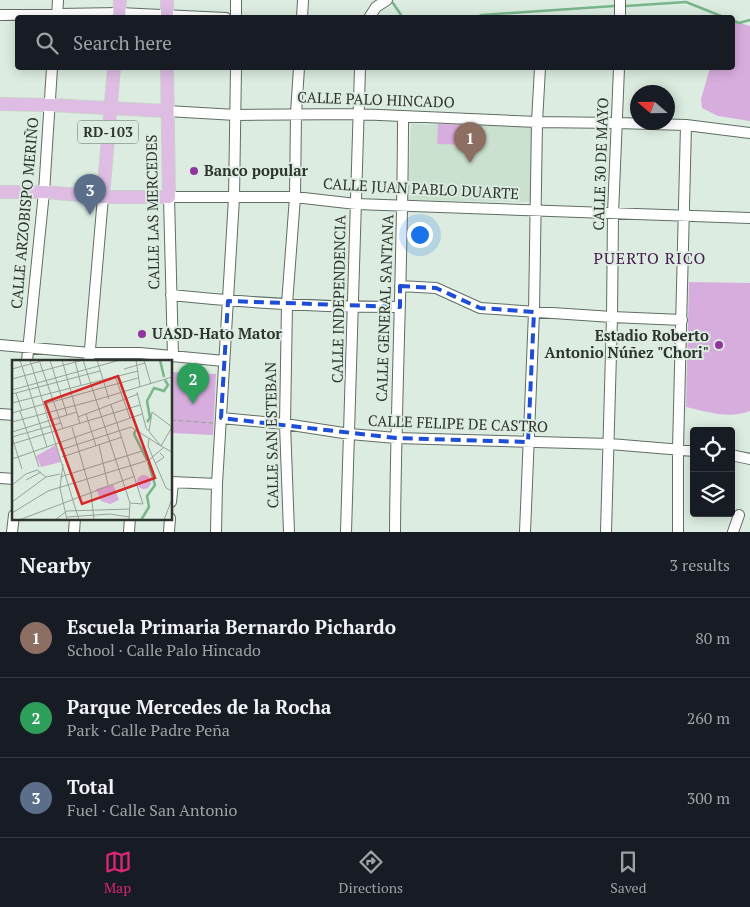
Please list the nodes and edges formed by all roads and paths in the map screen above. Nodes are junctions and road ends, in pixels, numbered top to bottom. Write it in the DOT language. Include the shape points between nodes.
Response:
graph roads {
  1 [pos="58,0"];
  2 [pos="167,0"];
  3 [pos="236,0"];
  4 [pos="303,0"];
  5 [pos="387,0"];
  6 [pos="620,0"];
  7 [pos="120,10"];
  8 [pos="0,15"];
  9 [pos="57,15"];
  10 [pos="154,15"];
  11 [pos="167,15"];
  12 [pos="236,15"];
  13 [pos="302,15"];
  14 [pos="371,15"];
  15 [pos="620,15"];
  16 [pos="52,70"];
  17 [pos="114,70"];
  18 [pos="167,70"];
  19 [pos="236,70"];
  20 [pos="299,70"];
  21 [pos="360,70"];
  22 [pos="540,70"];
  23 [pos="619,70"];
  24 [pos="0,104"];
  25 [pos="49,105"];
  26 [pos="110,108"];
  27 [pos="167,111"];
  28 [pos="296,113"];
  29 [pos="357,114"];
  30 [pos="236,115"];
  31 [pos="403,116"];
  32 [pos="537,122"];
  33 [pos="617,122"];
  34 [pos="686,125"];
  35 [pos="750,133"];
  36 [pos="0,192"];
  37 [pos="44,192"];
  38 [pos="103,197"];
  39 [pos="169,197"];
  40 [pos="234,198"];
  41 [pos="295,198"];
  42 [pos="356,204"];
  43 [pos="403,205"];
  44 [pos="536,211"];
  45 [pos="613,214"];
  46 [pos="685,216"];
  47 [pos="750,218"];
  48 [pos="400,286"];
  49 [pos="171,295"];
  50 [pos="228,301"];
  51 [pos="287,304"];
  52 [pos="354,307"];
  53 [pos="400,307"];
  54 [pos="534,312"];
  55 [pos="612,317"];
  56 [pos="682,320"];
  57 [pos="0,345"];
  58 [pos="28,348"];
  59 [pos="173,356"];
  60 [pos="89,357"];
  61 [pos="140,357"];
  62 [pos="27,360"];
  63 [pos="224,361"];
  64 [pos="172,420"];
  65 [pos="221,420"];
  66 [pos="285,424"];
  67 [pos="350,434"];
  68 [pos="396,438"];
  69 [pos="528,442"];
  70 [pos="610,444"];
  71 [pos="678,449"];
  72 [pos="690,450"];
  73 [pos="735,456"];
  74 [pos="750,459"];
  75 [pos="172,482"];
  76 [pos="217,484"];
  77 [pos="739,515"];
  78 [pos="216,532"];
  79 [pos="289,532"];
  80 [pos="346,532"];
  81 [pos="395,532"];
  82 [pos="525,532"];
  83 [pos="606,532"];
  84 [pos="678,532"];
  85 [pos="733,532"];
  1 -- 9 [label="street"];
  2 -- 11 [label="main road"];
  3 -- 12 [label="street"];
  4 -- 13 [label="street"];
  5 -- 14 [label="street"];
  6 -- 15 [label="street"];
  7 -- 9 [label="street"];
  7 -- 10 [label="street"];
  8 -- 9 [label="street"];
  16 -- 25 [label="street, CALLE ARZOBISPO MERIÑO"];
  17 -- 26 [label="main road, RD-103"];
  18 -- 27 [label="main road, CALLE LAS MERCEDES"];
  19 -- 30 [label="street"];
  20 -- 28 [label="street, CALLE SAN ESTEBAN"];
  21 -- 29 [label="street, CALLE INDEPENDENCIA"];
  22 -- 32 [label="street"];
  23 -- 33 [label="street, CALLE 30 DE MAYO"];
  24 -- 25 [label="main road, CALLE PALO HINCADO"];
  25 -- 26 [label="main road, CALLE PALO HINCADO"];
  25 -- 37 [label="street, CALLE ARZOBISPO MERIÑO"];
  26 -- 27 [label="main road, CALLE PALO HINCADO"];
  26 -- 38 [label="main road, RD-103"];
  27 -- 30 [label="street, CALLE PALO HINCADO"];
  27 -- 39 [label="main road, CALLE LAS MERCEDES"];
  28 -- 29 [label="street, CALLE PALO HINCADO"];
  28 -- 30 [label="street, CALLE PALO HINCADO"];
  28 -- 41 [label="street, CALLE SAN ESTEBAN"];
  29 -- 31 [label="street, CALLE PALO HINCADO"];
  29 -- 42 [label="street, CALLE INDEPENDENCIA"];
  30 -- 40 [label="street"];
  31 -- 32 [label="street, CALLE PALO HINCADO"];
  31 -- 43 [label="street, CALLE GENERAL SANTANA"];
  32 -- 33 [label="street, CALLE PALO HINCADO"];
  32 -- 44 [label="street"];
  33 -- 34 [label="street, CALLE PALO HINCADO"];
  33 -- 45 [label="street, CALLE 30 DE MAYO"];
  34 -- 35 [label="street, CALLE PALO HINCADO"];
  34 -- 46 [label="street"];
  36 -- 37 [label="main road, CALLE JUAN PABLO DUARTE"];
  37 -- 38 [label="main road, CALLE JUAN PABLO DUARTE"];
  37 -- 58 [label="street, CALLE ARZOBISPO MERIÑO"];
  38 -- 39 [label="main road, CALLE JUAN PABLO DUARTE"];
  38 -- 60 [label="street"];
  39 -- 40 [label="street, CALLE JUAN PABLO DUARTE"];
  39 -- 49 [label="street, CALLE LAS MERCEDES"];
  40 -- 41 [label="street, CALLE JUAN PABLO DUARTE"];
  40 -- 50 [label="street"];
  41 -- 42 [label="street, CALLE JUAN PABLO DUARTE"];
  41 -- 51 [label="street, CALLE SAN ESTEBAN"];
  42 -- 43 [label="street, CALLE JUAN PABLO DUARTE"];
  42 -- 52 [label="street, CALLE INDEPENDENCIA"];
  43 -- 44 [label="street, CALLE JUAN PABLO DUARTE"];
  43 -- 48 [label="street, CALLE GENERAL SANTANA"];
  44 -- 45 [label="street, CALLE JUAN PABLO DUARTE"];
  44 -- 54 [label="street"];
  45 -- 46 [label="street, CALLE JUAN PABLO DUARTE"];
  45 -- 55 [label="street, CALLE 30 DE MAYO"];
  46 -- 47 [label="street, CALLE JUAN PABLO DUARTE"];
  46 -- 56 [label="street"];
  48 -- 53 [label="street, CALLE GENERAL SANTANA"];
  48 -- 54 [label="street" via="436,288 480,308"];
  49 -- 50 [label="street"];
  49 -- 59 [label="street, CALLE LAS MERCEDES"];
  50 -- 51 [label="street"];
  50 -- 63 [label="street"];
  51 -- 52 [label="street"];
  51 -- 66 [label="street, CALLE SAN ESTEBAN"];
  52 -- 53 [label="street"];
  52 -- 67 [label="street, CALLE INDEPENDENCIA"];
  53 -- 68 [label="street, CALLE GENERAL SANTANA"];
  54 -- 55 [label="street"];
  54 -- 69 [label="street"];
  55 -- 56 [label="street"];
  55 -- 70 [label="street, CALLE 30 DE MAYO"];
  56 -- 71 [label="street"];
  57 -- 58 [label="street"];
  58 -- 60 [label="street"];
  58 -- 62 [label="street, CALLE ARZOBISPO MERIÑO"];
  59 -- 61 [label="street"];
  59 -- 63 [label="street"];
  60 -- 61 [label="street"];
  63 -- 65 [label="street"];
  64 -- 65 [label="path"];
  65 -- 66 [label="street, CALLE FELIPE DE CASTRO"];
  65 -- 76 [label="street"];
  66 -- 67 [label="street, CALLE FELIPE DE CASTRO"];
  66 -- 79 [label="street, CALLE SAN ESTEBAN"];
  67 -- 68 [label="street, CALLE FELIPE DE CASTRO"];
  67 -- 80 [label="street, CALLE INDEPENDENCIA"];
  68 -- 69 [label="street, CALLE FELIPE DE CASTRO"];
  68 -- 81 [label="street, CALLE GENERAL SANTANA"];
  69 -- 70 [label="street, CALLE FELIPE DE CASTRO"];
  69 -- 82 [label="street"];
  70 -- 71 [label="street, CALLE FELIPE DE CASTRO"];
  70 -- 83 [label="street, CALLE 30 DE MAYO"];
  71 -- 72 [label="street, CALLE FELIPE DE CASTRO"];
  71 -- 84 [label="street"];
  73 -- 74 [label="street"];
  75 -- 76 [label="street"];
  76 -- 78 [label="street"];
  77 -- 85 [label="street"];
}
